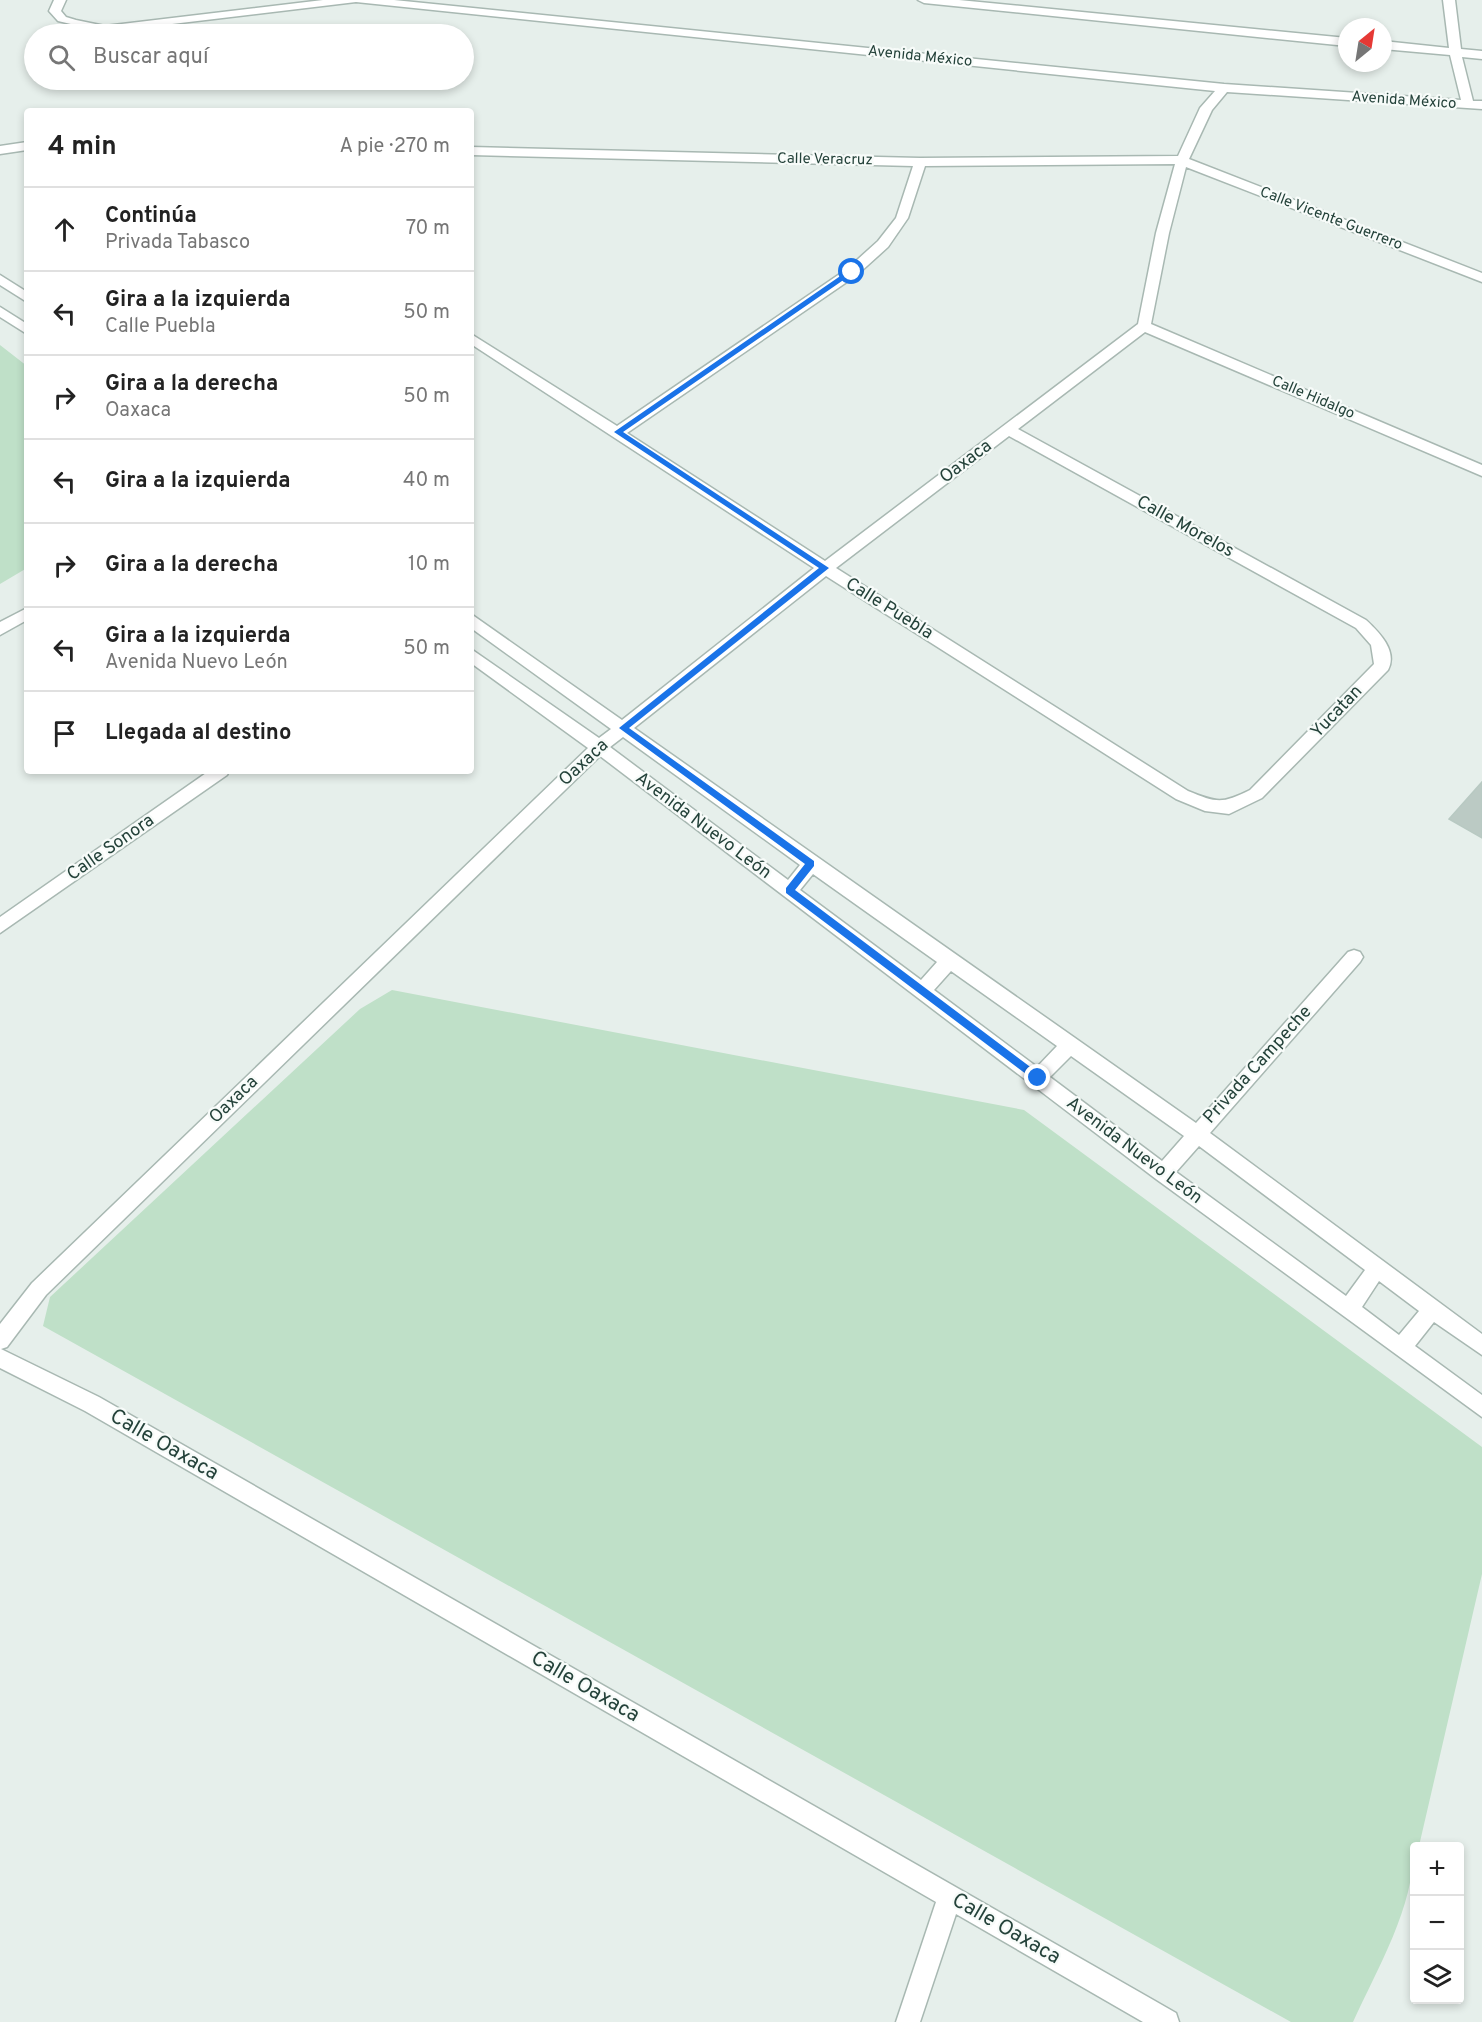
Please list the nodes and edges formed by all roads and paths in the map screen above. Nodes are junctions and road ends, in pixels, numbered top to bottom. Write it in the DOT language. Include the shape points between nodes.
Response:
graph roads {
  1 [pos="60,0"];
  2 [pos="352,0"];
  3 [pos="360,0"];
  4 [pos="924,0"];
  5 [pos="1449,0"];
  6 [pos="73,24"];
  7 [pos="140,24"];
  8 [pos="1338,41"];
  9 [pos="1392,46"];
  10 [pos="1455,52"];
  11 [pos="1482,55"];
  12 [pos="1224,88"];
  13 [pos="1468,105"];
  14 [pos="1482,105"];
  15 [pos="1482,113"];
  16 [pos="24,146"];
  17 [pos="0,150"];
  18 [pos="474,151"];
  19 [pos="1180,160"];
  20 [pos="920,162"];
  21 [pos="1482,278"];
  22 [pos="0,279"];
  23 [pos="24,296"];
  24 [pos="0,311"];
  25 [pos="1144,326"];
  26 [pos="24,328"];
  27 [pos="474,340"];
  28 [pos="1009,430"];
  29 [pos="618,432"];
  30 [pos="1482,471"];
  31 [pos="825,568"];
  32 [pos="24,615"];
  33 [pos="474,622"];
  34 [pos="1361,624"];
  35 [pos="0,629"];
  36 [pos="474,657"];
  37 [pos="539,668"];
  38 [pos="515,687"];
  39 [pos="623,728"];
  40 [pos="599,747"];
  41 [pos="217,774"];
  42 [pos="1256,794"];
  43 [pos="811,864"];
  44 [pos="789,891"];
  45 [pos="0,926"];
  46 [pos="1354,957"];
  47 [pos="950,960"];
  48 [pos="922,991"];
  49 [pos="1070,1044"];
  50 [pos="1038,1078"];
  51 [pos="1197,1134"];
  52 [pos="1163,1173"];
  53 [pos="1378,1268"];
  54 [pos="1349,1309"];
  55 [pos="1432,1309"];
  56 [pos="0,1340"];
  57 [pos="1482,1346"];
  58 [pos="1401,1348"];
  59 [pos="0,1358"];
  60 [pos="1482,1407"];
  61 [pos="950,1897"];
  62 [pos="908,2022"];
  63 [pos="1167,2022"];
  1 -- 6 [label="street" via="55,11"];
  2 -- 7 [label="street"];
  3 -- 12 [label="street, Avenida México"];
  4 -- 8 [label="street"];
  5 -- 10 [label="street"];
  9 -- 10 [label="street"];
  10 -- 11 [label="street"];
  10 -- 13 [label="street"];
  12 -- 13 [label="street, Avenida México"];
  12 -- 19 [label="street" via="1208,102"];
  13 -- 14 [label="street, Avenida México"];
  13 -- 15 [label="street"];
  16 -- 17 [label="street"];
  18 -- 20 [label="street, Calle Veracruz"];
  19 -- 20 [label="street, Calle Veracruz"];
  19 -- 21 [label="street, Calle Vicente Guerrero"];
  19 -- 25 [label="street"];
  20 -- 29 [label="street" via="902,218 883,244 852,272"];
  22 -- 23 [label="street"];
  24 -- 26 [label="street"];
  25 -- 28 [label="street, Oaxaca"];
  25 -- 30 [label="street, Calle Hidalgo"];
  27 -- 29 [label="street, Calle Puebla"];
  28 -- 31 [label="street, Oaxaca"];
  28 -- 34 [label="street, Calle Morelos"];
  29 -- 31 [label="street, Calle Puebla"];
  31 -- 39 [label="street, Oaxaca"];
  31 -- 42 [label="street, Calle Puebla" via="1182,795 1205,805 1229,808"];
  32 -- 35 [label="street"];
  33 -- 37 [label="street"];
  34 -- 42 [label="street, Yucatan" via="1384,653 1382,666"];
  36 -- 38 [label="street, Avenida Nuevo León"];
  37 -- 38 [label="street"];
  37 -- 39 [label="street"];
  38 -- 40 [label="street, Avenida Nuevo León"];
  39 -- 40 [label="street, Oaxaca"];
  39 -- 43 [label="street"];
  40 -- 44 [label="street, Avenida Nuevo León"];
  40 -- 56 [label="street, Oaxaca" via="39,1288"];
  41 -- 45 [label="street, Calle Sonora"];
  43 -- 44 [label="street"];
  43 -- 47 [label="street"];
  44 -- 48 [label="street, Avenida Nuevo León"];
  46 -- 51 [label="street, Privada Campeche"];
  47 -- 48 [label="street"];
  47 -- 49 [label="street"];
  48 -- 50 [label="street, Avenida Nuevo León"];
  49 -- 50 [label="street"];
  49 -- 51 [label="street"];
  50 -- 52 [label="street, Avenida Nuevo León"];
  51 -- 52 [label="street, Privada Campeche"];
  51 -- 53 [label="street"];
  52 -- 54 [label="street, Avenida Nuevo León"];
  53 -- 54 [label="street"];
  53 -- 55 [label="street"];
  54 -- 58 [label="street, Avenida Nuevo León"];
  55 -- 57 [label="street"];
  55 -- 58 [label="street"];
  58 -- 60 [label="street, Avenida Nuevo León"];
  59 -- 61 [label="street, Calle Oaxaca" via="92,1404"];
  61 -- 62 [label="street"];
  61 -- 63 [label="street, Calle Oaxaca"];
}
